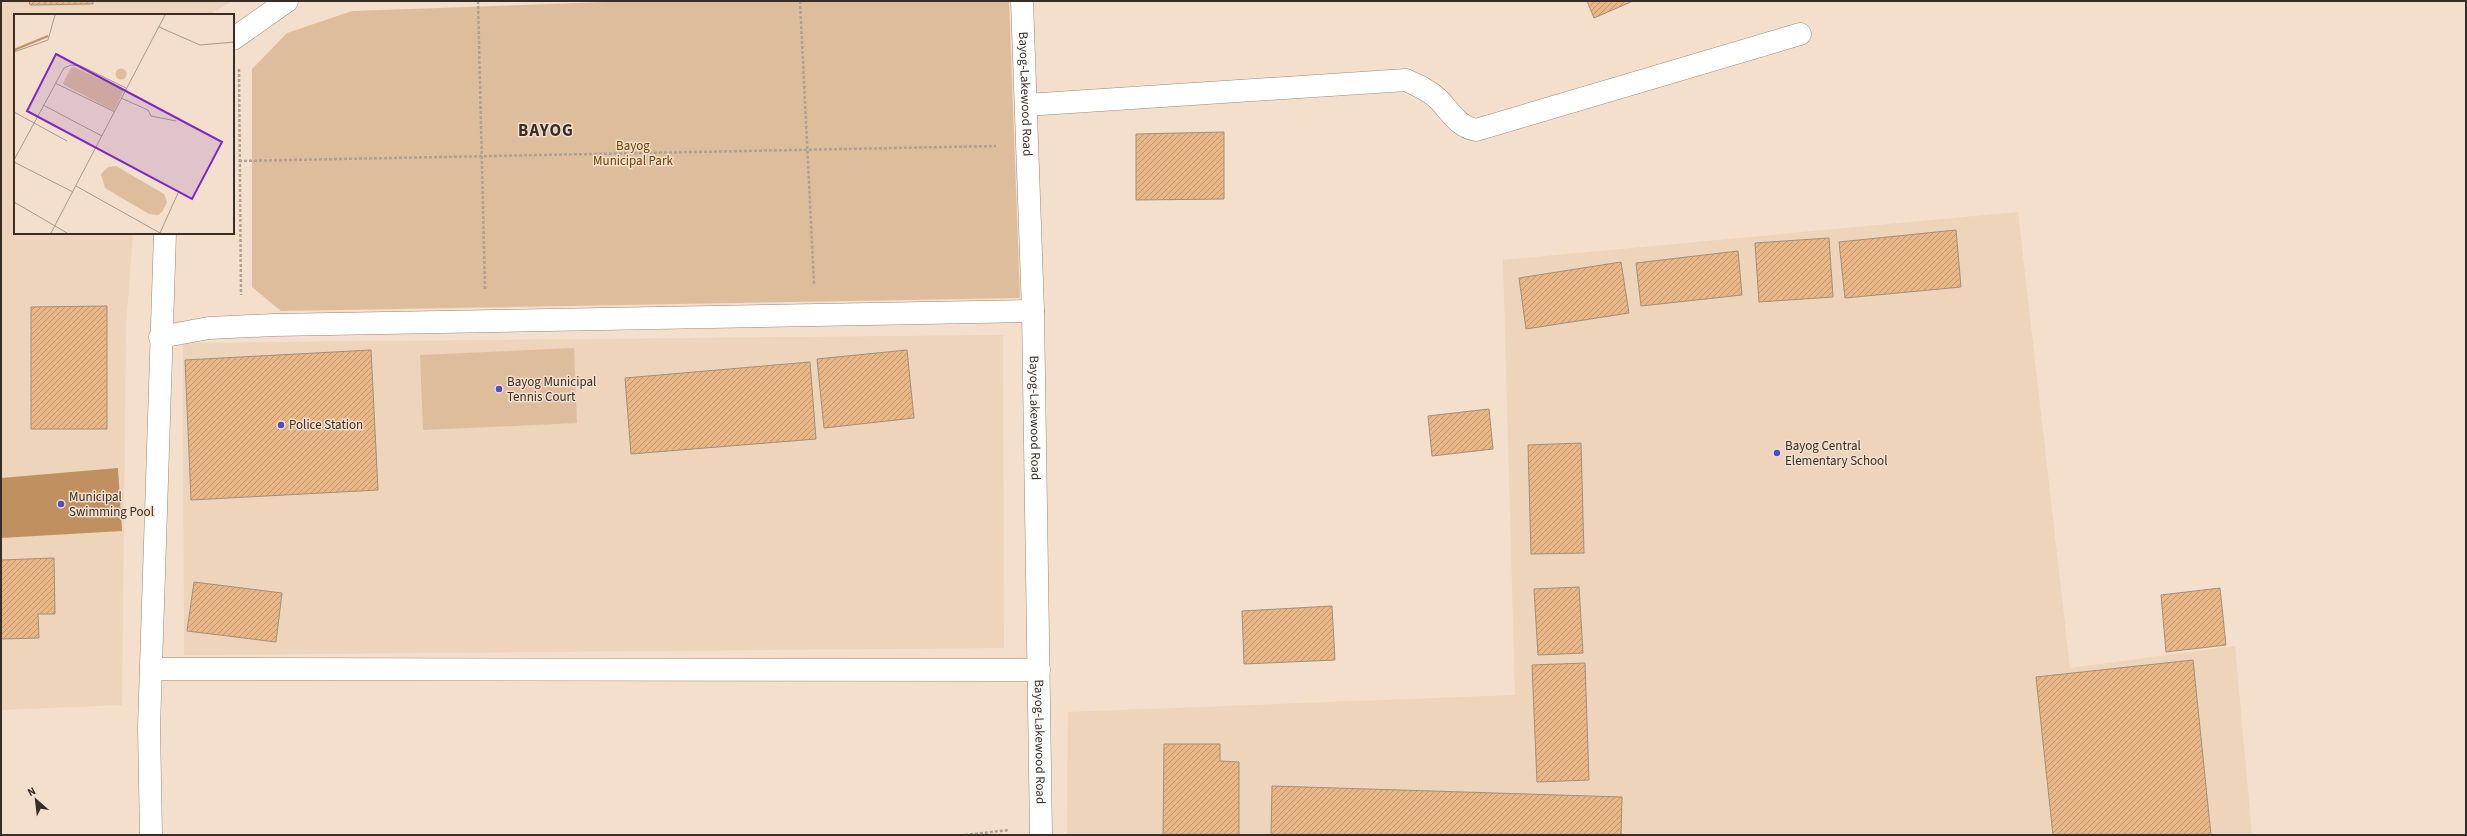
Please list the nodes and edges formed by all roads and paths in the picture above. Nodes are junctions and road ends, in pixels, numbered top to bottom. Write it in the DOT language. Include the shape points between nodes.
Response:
graph roads {
  1 [pos="287,1"];
  2 [pos="478,1"];
  3 [pos="800,1"];
  4 [pos="1022,1"];
  5 [pos="1800,34"];
  6 [pos="236,36"];
  7 [pos="1026,105"];
  8 [pos="1027,145"];
  9 [pos="807,150"];
  10 [pos="483,157"];
  11 [pos="239,161"];
  12 [pos="165,234"];
  13 [pos="1033,310"];
  14 [pos="816,314"];
  15 [pos="485,321"];
  16 [pos="274,325"];
  17 [pos="160,336"];
  18 [pos="153,669"];
  19 [pos="1039,670"];
  20 [pos="1041,831"];
  21 [pos="151,835"];
  22 [pos="965,835"];
  1 -- 6 [label="street"];
  2 -- 10 [label="path"];
  3 -- 9 [label="path"];
  4 -- 7 [label="street, Bayog-Lakewood Road"];
  5 -- 7 [label="street" via="1476,130 1466,128 1438,98 1406,80"];
  6 -- 11 [label="path"];
  7 -- 8 [label="street, Bayog-Lakewood Road"];
  8 -- 9 [label="path"];
  8 -- 13 [label="street, Bayog-Lakewood Road"];
  9 -- 10 [label="path"];
  9 -- 14 [label="path"];
  10 -- 11 [label="path"];
  10 -- 15 [label="path"];
  11 -- 16 [label="path" via="240,294"];
  12 -- 17 [label="street"];
  13 -- 14 [label="street"];
  13 -- 19 [label="street, Bayog-Lakewood Road"];
  14 -- 15 [label="street"];
  15 -- 16 [label="street"];
  16 -- 17 [label="street" via="209,328"];
  17 -- 18 [label="street"];
  18 -- 19 [label="street"];
  18 -- 21 [label="street" via="149,728"];
  19 -- 20 [label="street, Bayog-Lakewood Road"];
  20 -- 22 [label="path"];
}
